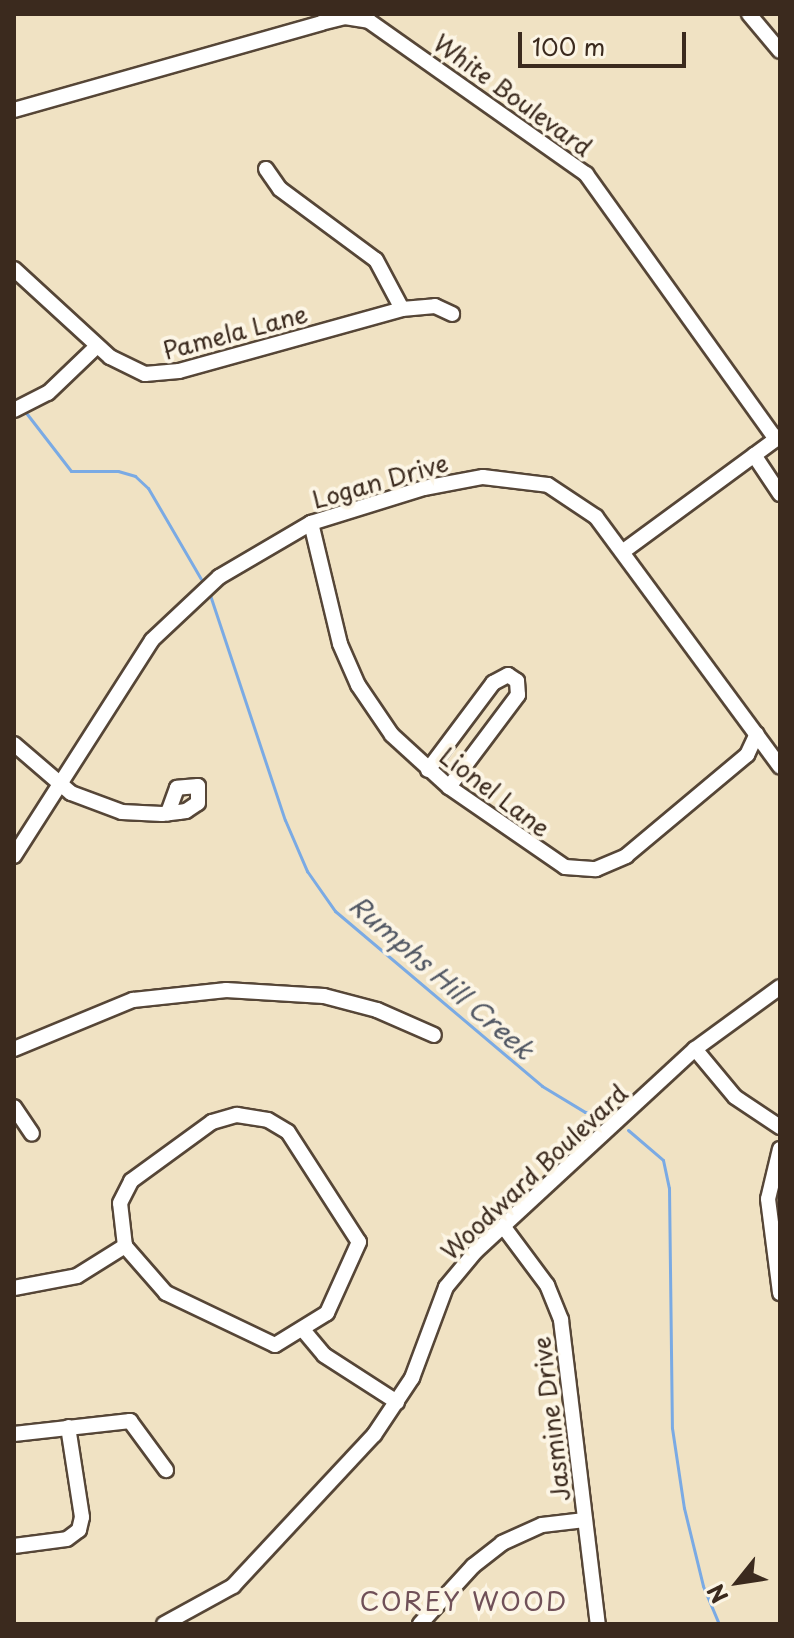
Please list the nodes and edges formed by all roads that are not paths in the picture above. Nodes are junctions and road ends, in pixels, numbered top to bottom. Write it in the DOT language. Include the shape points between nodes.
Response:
graph roads {
  1 [pos="749,14"];
  2 [pos="780,51"];
  3 [pos="14,110"];
  4 [pos="266,169"];
  5 [pos="14,269"];
  6 [pos="402,309"];
  7 [pos="452,314"];
  8 [pos="97,346"];
  9 [pos="14,410"];
  10 [pos="778,437"];
  11 [pos="754,455"];
  12 [pos="780,494"];
  13 [pos="311,523"];
  14 [pos="625,550"];
  15 [pos="757,734"];
  16 [pos="14,744"];
  17 [pos="780,767"];
  18 [pos="428,770"];
  19 [pos="59,783"];
  20 [pos="449,787"];
  21 [pos="168,813"];
  22 [pos="14,856"];
  23 [pos="780,987"];
  24 [pos="434,1035"];
  25 [pos="14,1049"];
  26 [pos="695,1049"];
  27 [pos="14,1107"];
  28 [pos="780,1127"];
  29 [pos="32,1134"];
  30 [pos="780,1149"];
  31 [pos="503,1226"];
  32 [pos="125,1246"];
  33 [pos="14,1288"];
  34 [pos="780,1293"];
  35 [pos="304,1331"];
  36 [pos="397,1402"];
  37 [pos="68,1427"];
  38 [pos="14,1434"];
  39 [pos="166,1470"];
  40 [pos="585,1520"];
  41 [pos="14,1546"];
  42 [pos="188,1620"];
  43 [pos="164,1624"];
  44 [pos="420,1624"];
  45 [pos="598,1624"];
  1 -- 2 [label="street"];
  3 -- 10 [label="street, White Boulevard" via="321,23 345,17 369,21 586,174"];
  4 -- 6 [label="street" via="280,189 376,260"];
  5 -- 8 [label="street, Pamela Lane"];
  6 -- 7 [label="street, Pamela Lane" via="435,306"];
  6 -- 8 [label="street, Pamela Lane" via="168,374 135,372"];
  8 -- 9 [label="street" via="48,393"];
  10 -- 11 [label="street"];
  11 -- 12 [label="street"];
  11 -- 14 [label="street"];
  13 -- 14 [label="street, Logan Drive" via="450,482 508,476 548,485 573,499"];
  13 -- 18 [label="street, Lionel Lane" via="335,631 352,672 392,735"];
  13 -- 19 [label="street, Logan Drive" via="231,568 173,617 125,678"];
  14 -- 15 [label="street, Logan Drive"];
  15 -- 17 [label="street, Logan Drive"];
  15 -- 20 [label="street, Lionel Lane" via="747,755 636,849 586,871 545,857"];
  16 -- 19 [label="street"];
  18 -- 20 [label="street, Lionel Lane"];
  18 -- 20 [label="street" via="493,683 508,675 517,681 518,695"];
  19 -- 21 [label="street" via="102,807"];
  19 -- 22 [label="street, Logan Drive"];
  23 -- 26 [label="street, Woodward Boulevard"];
  24 -- 25 [label="street" via="377,1010 324,996 226,990 133,1000"];
  26 -- 28 [label="street" via="735,1097"];
  26 -- 31 [label="street, Woodward Boulevard"];
  27 -- 29 [label="street"];
  30 -- 34 [label="street" via="768,1199"];
  31 -- 36 [label="street, Woodward Boulevard" via="446,1287 412,1378"];
  31 -- 40 [label="street, Jasmine Drive" via="558,1307"];
  32 -- 33 [label="street" via="77,1276"];
  32 -- 35 [label="street" via="166,1293 263,1343 275,1345"];
  32 -- 35 [label="street" via="120,1203 146,1167 222,1118 268,1120 300,1145 359,1242 331,1307"];
  35 -- 36 [label="street" via="324,1355"];
  36 -- 42 [label="street, Woodward Boulevard" via="258,1563"];
  37 -- 38 [label="street"];
  37 -- 39 [label="street" via="130,1421"];
  37 -- 41 [label="street" via="82,1517 79,1530 67,1539"];
  40 -- 44 [label="street" via="542,1525 502,1543 473,1566"];
  40 -- 45 [label="street, Jasmine Drive"];
  42 -- 43 [label="street, Woodward Boulevard"];
}
